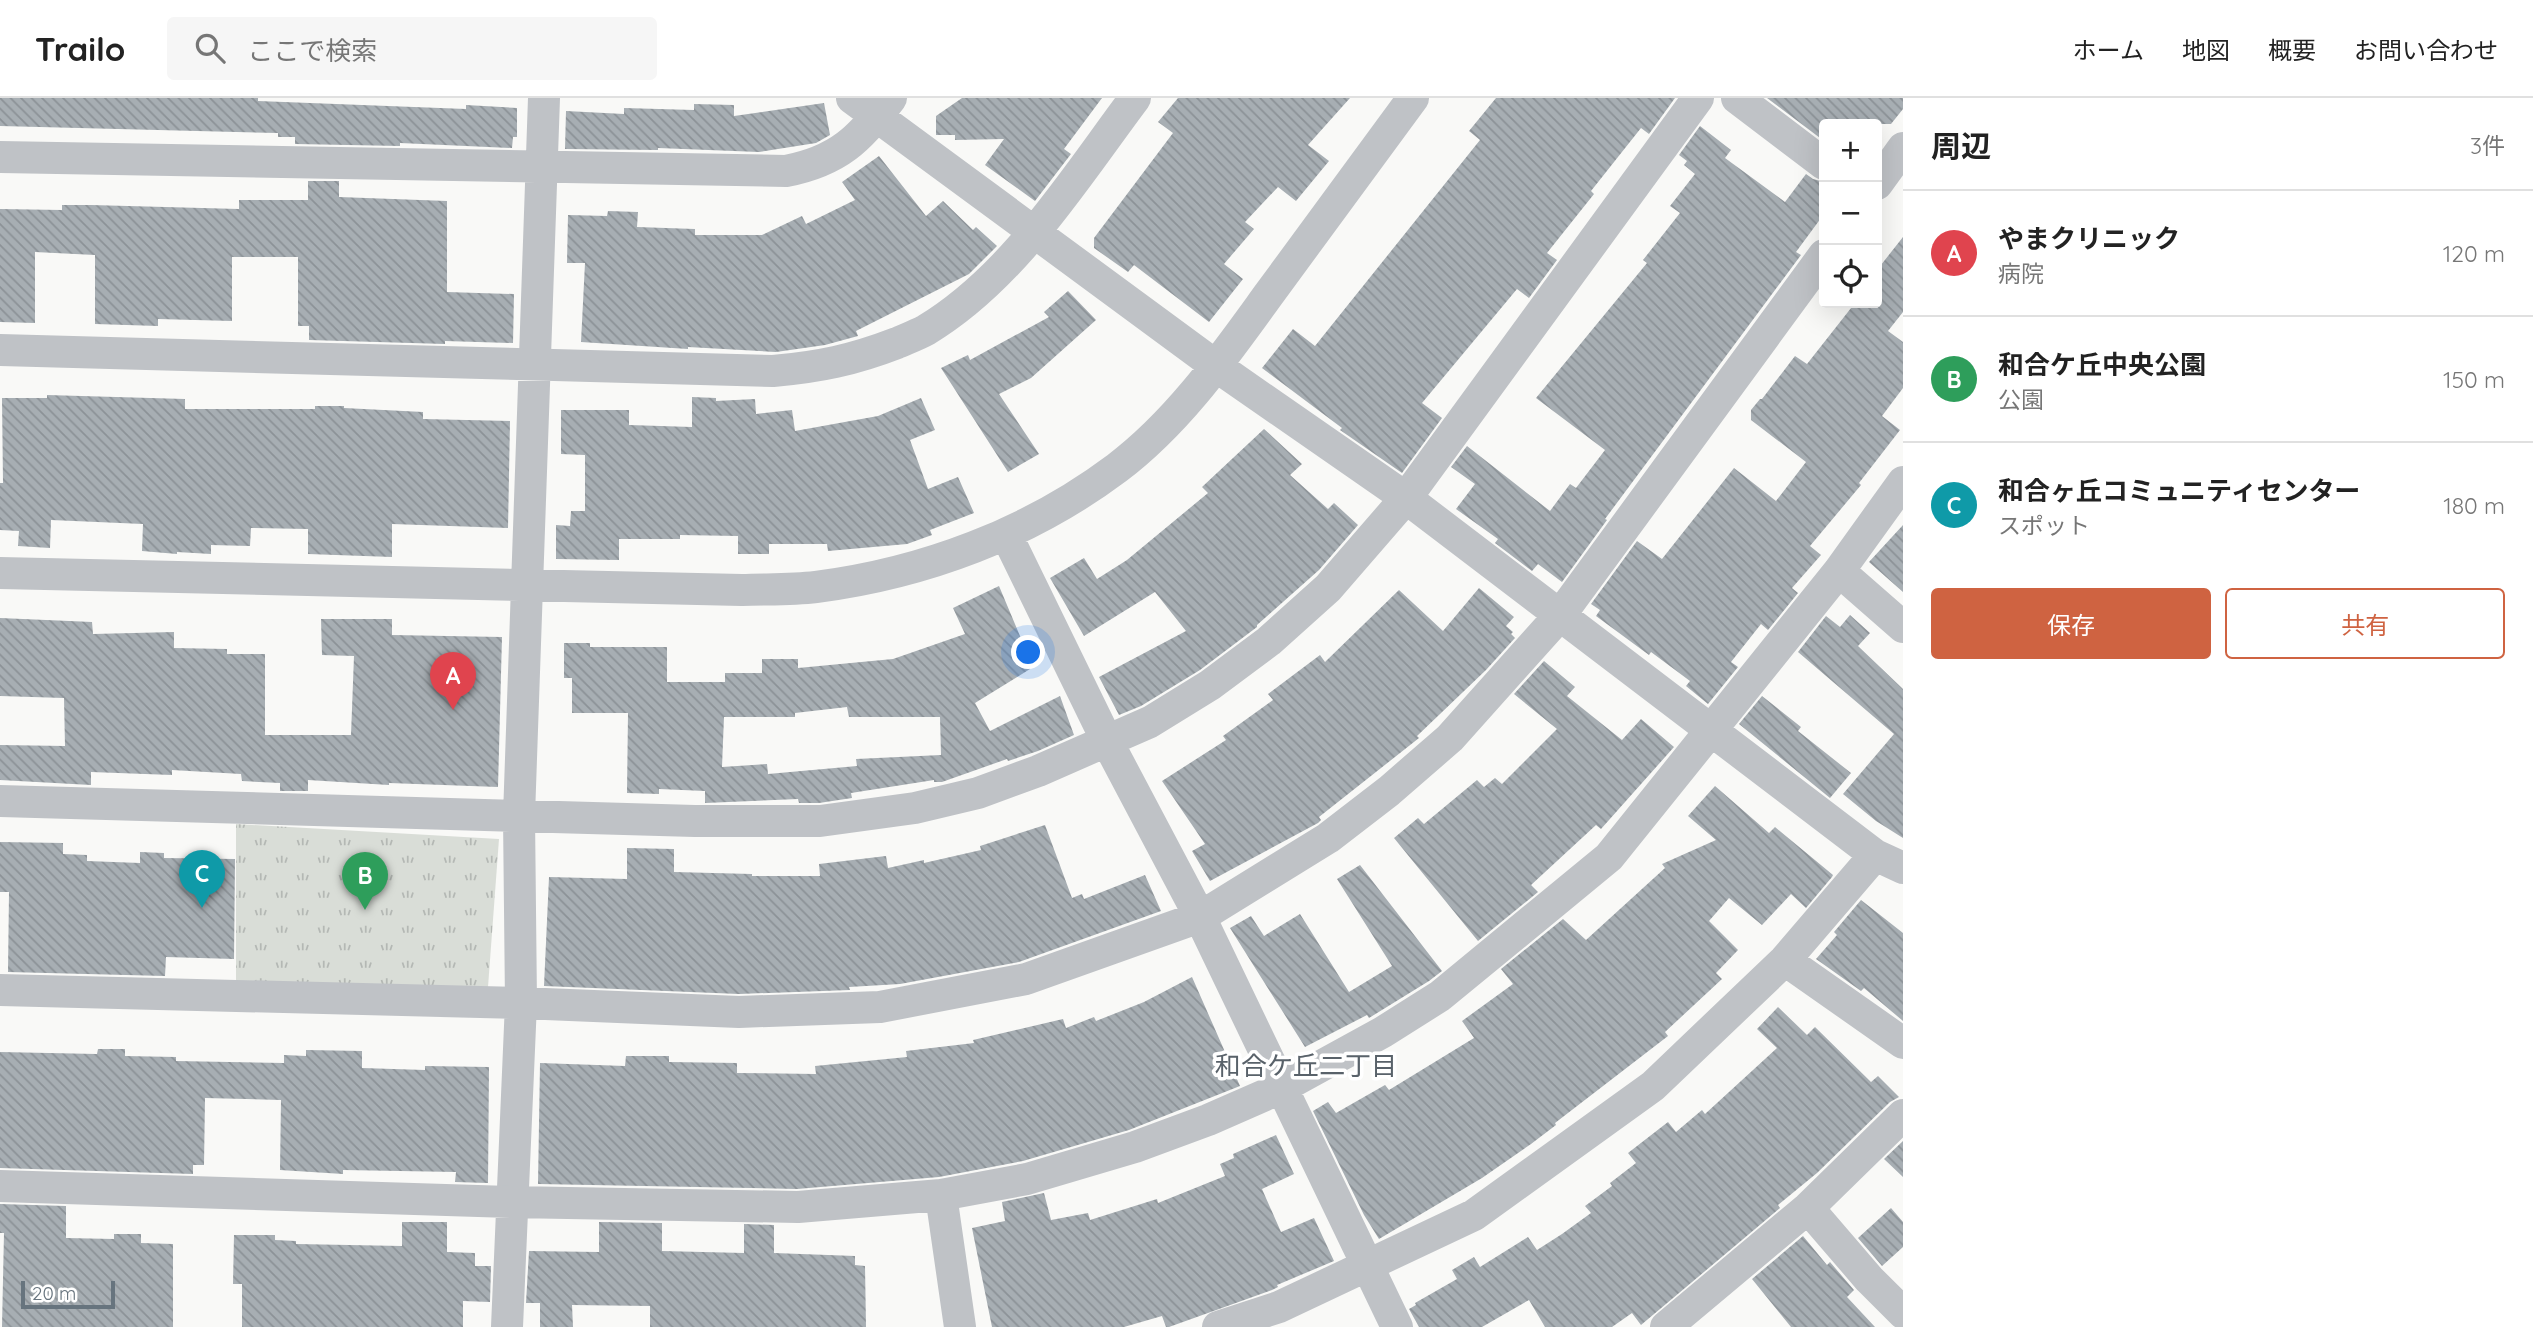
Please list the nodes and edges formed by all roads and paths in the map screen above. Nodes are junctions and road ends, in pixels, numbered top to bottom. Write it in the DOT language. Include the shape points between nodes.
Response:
graph roads {
  1 [pos="544,98"];
  2 [pos="852,98"];
  3 [pos="1135,98"];
  4 [pos="1413,98"];
  5 [pos="1698,98"];
  6 [pos="1737,98"];
  7 [pos="884,107"];
  8 [pos="1903,148"];
  9 [pos="0,158"];
  10 [pos="1819,160"];
  11 [pos="541,167"];
  12 [pos="1878,182"];
  13 [pos="1034,233"];
  14 [pos="1819,262"];
  15 [pos="0,350"];
  16 [pos="534,365"];
  17 [pos="1216,366"];
  18 [pos="1903,482"];
  19 [pos="1406,498"];
  20 [pos="1006,534"];
  21 [pos="1839,571"];
  22 [pos="0,573"];
  23 [pos="527,583"];
  24 [pos="1561,614"];
  25 [pos="1903,627"];
  26 [pos="1711,729"];
  27 [pos="1107,741"];
  28 [pos="0,801"];
  29 [pos="519,816"];
  30 [pos="1889,862"];
  31 [pos="1200,917"];
  32 [pos="1785,960"];
  33 [pos="0,990"];
  34 [pos="521,1003"];
  35 [pos="1903,1043"];
  36 [pos="1280,1088"];
  37 [pos="1903,1115"];
  38 [pos="0,1186"];
  39 [pos="941,1195"];
  40 [pos="512,1202"];
  41 [pos="1808,1208"];
  42 [pos="1367,1266"];
  43 [pos="1903,1314"];
  44 [pos="507,1327"];
  45 [pos="960,1327"];
  46 [pos="1218,1327"];
  47 [pos="1397,1327"];
  48 [pos="1666,1327"];
  1 -- 11 [label="street"];
  2 -- 7 [label="street"];
  3 -- 13 [label="street"];
  4 -- 17 [label="street"];
  5 -- 19 [label="street"];
  6 -- 10 [label="street"];
  7 -- 11 [label="street" via="835,155 786,171"];
  7 -- 13 [label="street"];
  8 -- 12 [label="street"];
  9 -- 11 [label="street"];
  11 -- 16 [label="street"];
  13 -- 16 [label="street" via="966,302 924,331 824,366 773,372"];
  13 -- 17 [label="street"];
  14 -- 24 [label="street"];
  15 -- 16 [label="street"];
  16 -- 23 [label="street"];
  17 -- 19 [label="street"];
  17 -- 20 [label="street" via="1177,412 1118,467 1070,500"];
  18 -- 21 [label="street"];
  19 -- 24 [label="street"];
  19 -- 27 [label="street" via="1328,588 1269,641 1160,716"];
  20 -- 23 [label="street" via="941,560 812,588"];
  20 -- 27 [label="street"];
  21 -- 25 [label="street"];
  21 -- 26 [label="street"];
  22 -- 23 [label="street"];
  23 -- 29 [label="street"];
  24 -- 26 [label="street"];
  24 -- 31 [label="street" via="1450,738 1389,791 1328,838"];
  26 -- 30 [label="street"];
  26 -- 36 [label="street" via="1609,857 1440,996"];
  27 -- 29 [label="street" via="978,793 915,808 820,821"];
  27 -- 31 [label="street"];
  28 -- 29 [label="street"];
  29 -- 34 [label="street"];
  30 -- 32 [label="street"];
  31 -- 34 [label="street" via="1026,979 880,1007 739,1012"];
  31 -- 36 [label="street"];
  32 -- 35 [label="street"];
  32 -- 42 [label="street" via="1653,1086 1474,1215"];
  33 -- 34 [label="street"];
  34 -- 40 [label="street"];
  36 -- 39 [label="street" via="1135,1147 1027,1179"];
  36 -- 42 [label="street"];
  37 -- 41 [label="street"];
  38 -- 40 [label="street"];
  39 -- 40 [label="street" via="798,1207"];
  39 -- 45 [label="street"];
  40 -- 44 [label="street"];
  41 -- 43 [label="street"];
  41 -- 48 [label="street"];
  42 -- 46 [label="street" via="1279,1307"];
  42 -- 47 [label="street"];
}
